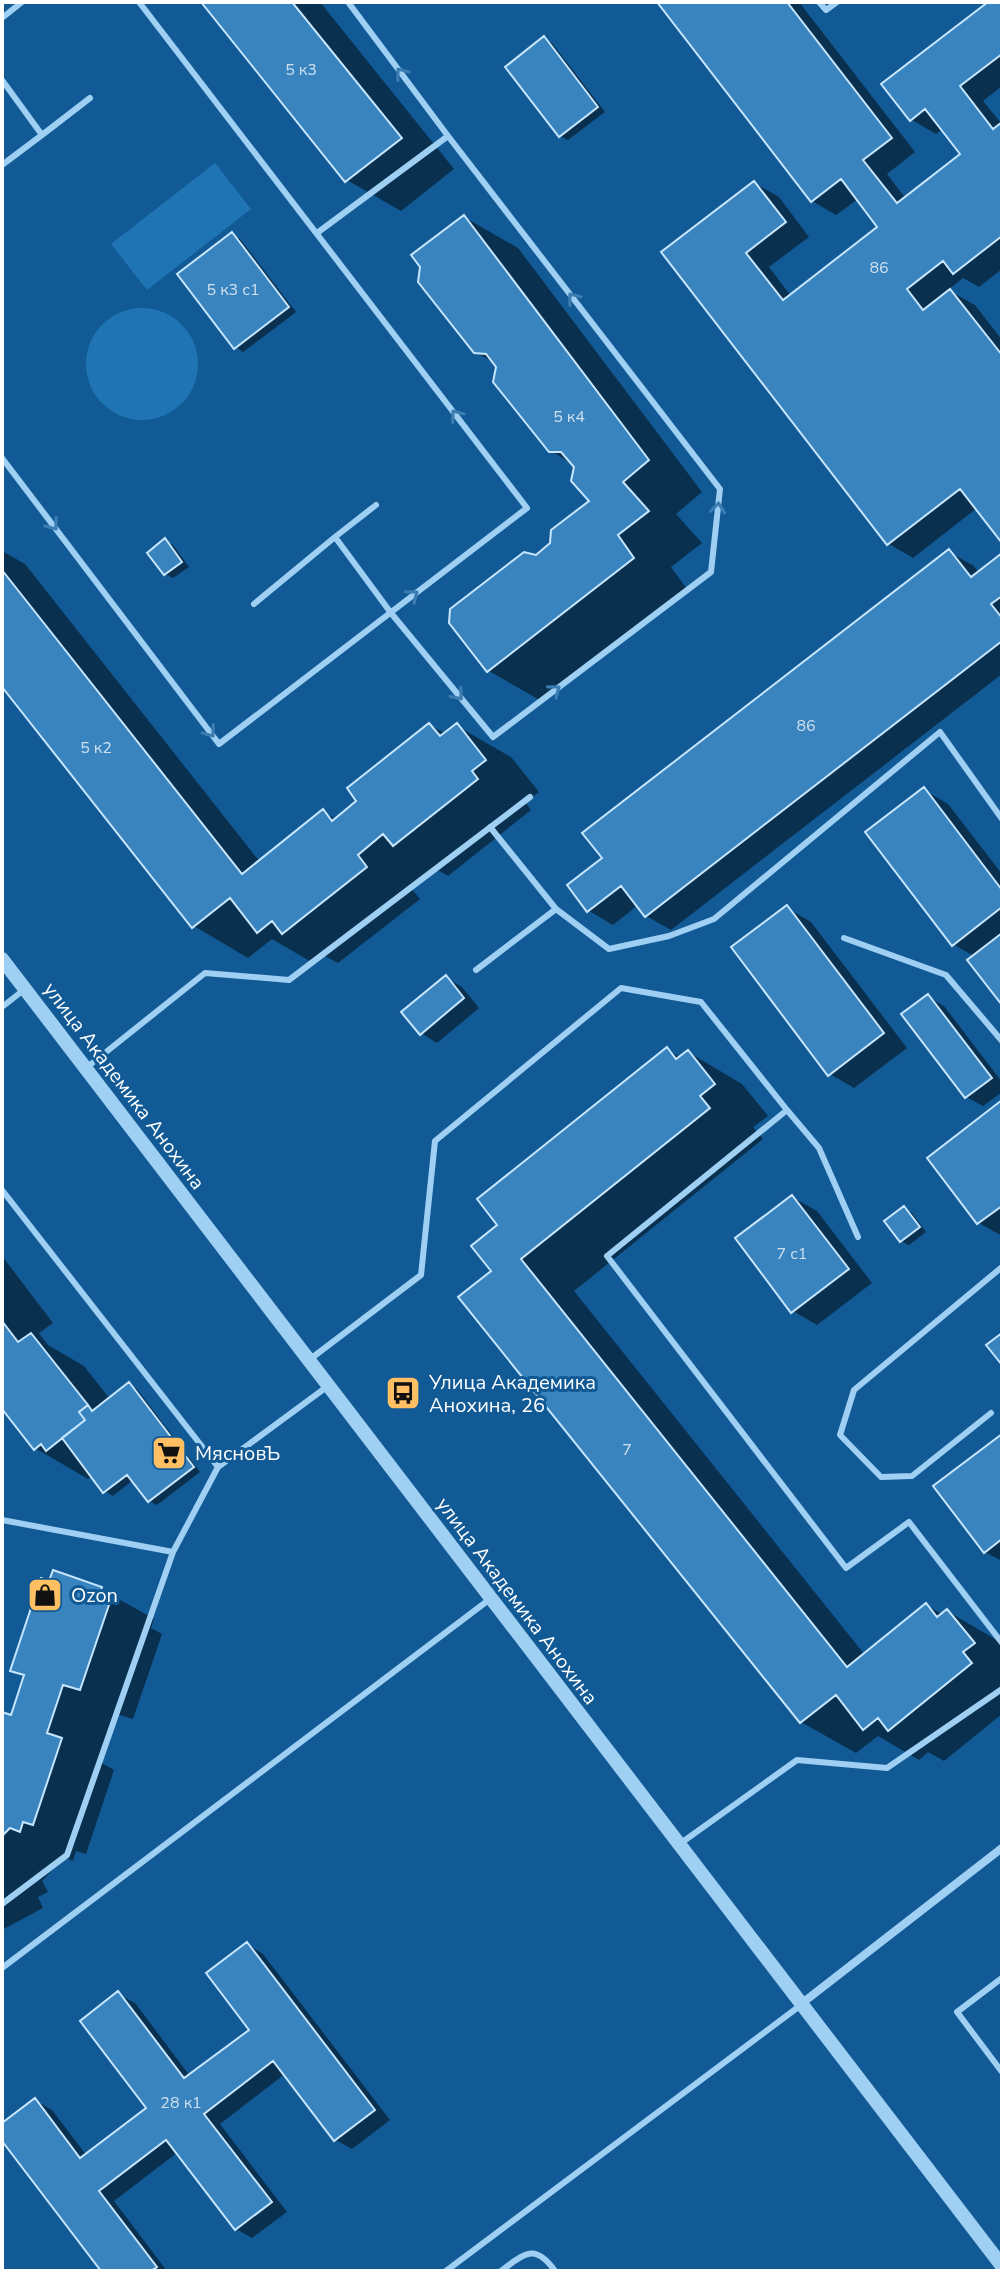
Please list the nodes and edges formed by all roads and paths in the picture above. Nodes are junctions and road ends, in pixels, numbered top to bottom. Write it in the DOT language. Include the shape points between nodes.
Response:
graph roads {
  1 [pos="22,2"];
  2 [pos="139,2"];
  3 [pos="348,2"];
  4 [pos="819,2"];
  5 [pos="837,2"];
  6 [pos="2,18"];
  7 [pos="2,80"];
  8 [pos="90,98"];
  9 [pos="42,135"];
  10 [pos="448,136"];
  11 [pos="2,165"];
  12 [pos="317,233"];
  13 [pos="3,462"];
  14 [pos="376,505"];
  15 [pos="335,537"];
  16 [pos="254,604"];
  17 [pos="391,613"];
  18 [pos="530,797"];
  19 [pos="1002,819"];
  20 [pos="490,827"];
  21 [pos="556,909"];
  22 [pos="844,938"];
  23 [pos="2,959"];
  24 [pos="476,970"];
  25 [pos="25,989"];
  26 [pos="2,1007"];
  27 [pos="1002,1041"];
  28 [pos="86,1068"];
  29 [pos="787,1110"];
  30 [pos="2,1190"];
  31 [pos="858,1237"];
  32 [pos="1002,1267"];
  33 [pos="308,1360"];
  34 [pos="328,1386"];
  35 [pos="991,1413"];
  36 [pos="218,1467"];
  37 [pos="2,1520"];
  38 [pos="173,1552"];
  39 [pos="490,1599"];
  40 [pos="1002,1643"];
  41 [pos="1002,1689"];
  42 [pos="678,1845"];
  43 [pos="1002,1848"];
  44 [pos="2,1904"];
  45 [pos="2,1968"];
  46 [pos="1002,1978"];
  47 [pos="801,2005"];
  48 [pos="1002,2072"];
  49 [pos="1002,2266"];
  50 [pos="446,2271"];
  51 [pos="501,2271"];
  52 [pos="555,2271"];
  1 -- 6 [label="lane"];
  2 -- 12 [label="lane"];
  10 -- 3 [label="lane, one-way"];
  4 -- 5 [label="lane" via="826,10"];
  7 -- 9 [label="lane"];
  8 -- 9 [label="lane"];
  9 -- 11 [label="lane"];
  10 -- 12 [label="lane"];
  17 -- 10 [label="lane, one-way" via="493,737 711,572 720,489"];
  17 -- 12 [label="lane, one-way" via="527,508"];
  13 -- 17 [label="lane, one-way" via="219,744"];
  14 -- 15 [label="lane"];
  15 -- 16 [label="lane"];
  15 -- 17 [label="lane"];
  18 -- 20 [label="lane"];
  19 -- 21 [label="lane" via="940,732 714,919 609,949"];
  20 -- 21 [label="lane"];
  20 -- 28 [label="lane" via="289,980 205,973"];
  21 -- 24 [label="lane"];
  22 -- 27 [label="lane" via="946,975"];
  23 -- 25 [label="street, улица Академика Анохина"];
  25 -- 26 [label="lane"];
  25 -- 28 [label="street, улица Академика Анохина"];
  28 -- 33 [label="street, улица Академика Анохина"];
  29 -- 31 [label="lane" via="819,1148"];
  29 -- 33 [label="lane" via="701,1002 621,988 435,1141 421,1275"];
  29 -- 40 [label="lane" via="607,1256 846,1568 909,1522"];
  30 -- 36 [label="lane"];
  32 -- 35 [label="lane" via="854,1390 840,1435 881,1477 912,1476"];
  33 -- 34 [label="street, улица Академика Анохина"];
  34 -- 36 [label="lane"];
  34 -- 39 [label="street, улица Академика Анохина"];
  36 -- 38 [label="lane"];
  37 -- 38 [label="lane"];
  38 -- 44 [label="lane" via="67,1855"];
  39 -- 42 [label="street, улица Академика Анохина"];
  39 -- 45 [label="lane"];
  41 -- 42 [label="lane" via="887,1768 797,1760"];
  42 -- 47 [label="street, улица Академика Анохина"];
  43 -- 47 [label="street"];
  46 -- 48 [label="lane" via="957,2012"];
  47 -- 49 [label="street, улица Академика Анохина"];
  47 -- 50 [label="lane"];
  51 -- 52 [label="lane" via="530,2253 540,2255"];
}
